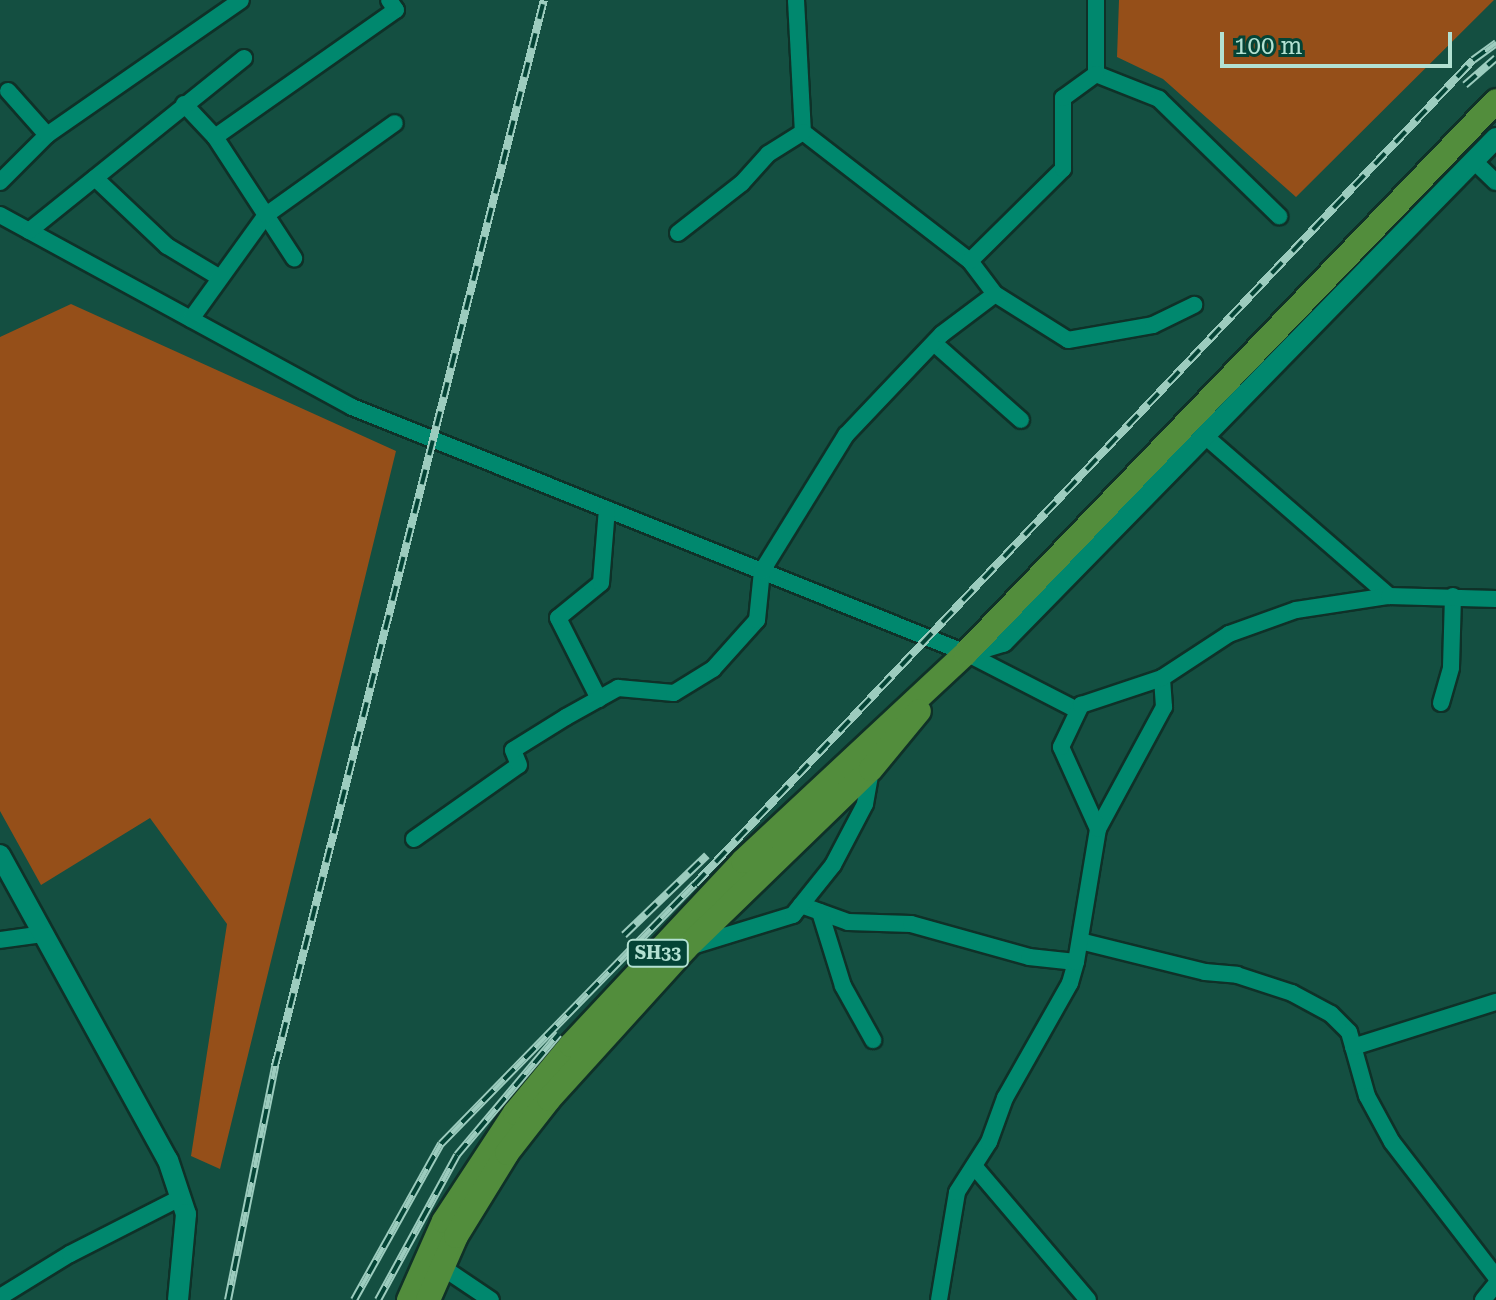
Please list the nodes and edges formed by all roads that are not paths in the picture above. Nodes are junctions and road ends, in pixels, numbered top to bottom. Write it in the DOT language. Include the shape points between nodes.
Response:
graph roads {
  1 [pos="241,0"];
  2 [pos="389,0"];
  3 [pos="796,0"];
  4 [pos="1096,0"];
  5 [pos="244,58"];
  6 [pos="1096,74"];
  7 [pos="8,91"];
  8 [pos="1496,101"];
  9 [pos="184,104"];
  10 [pos="395,123"];
  11 [pos="803,132"];
  12 [pos="47,135"];
  13 [pos="215,137"];
  14 [pos="1496,138"];
  15 [pos="1474,161"];
  16 [pos="95,178"];
  17 [pos="0,182"];
  18 [pos="1496,182"];
  19 [pos="0,215"];
  20 [pos="266,215"];
  21 [pos="1279,216"];
  22 [pos="29,231"];
  23 [pos="678,233"];
  24 [pos="294,258"];
  25 [pos="970,261"];
  26 [pos="217,276"];
  27 [pos="995,294"];
  28 [pos="1194,305"];
  29 [pos="191,319"];
  30 [pos="934,343"];
  31 [pos="1021,420"];
  32 [pos="1205,436"];
  33 [pos="607,509"];
  34 [pos="762,571"];
  35 [pos="1389,596"];
  36 [pos="1453,596"];
  37 [pos="1496,599"];
  38 [pos="966,653"];
  39 [pos="1162,678"];
  40 [pos="599,699"];
  41 [pos="1441,703"];
  42 [pos="1077,710"];
  43 [pos="871,769"];
  44 [pos="1098,829"];
  45 [pos="414,839"];
  46 [pos="0,855"];
  47 [pos="801,905"];
  48 [pos="820,912"];
  49 [pos="44,934"];
  50 [pos="0,940"];
  51 [pos="1080,941"];
  52 [pos="686,948"];
  53 [pos="1076,962"];
  54 [pos="1496,1002"];
  55 [pos="873,1040"];
  56 [pos="1353,1047"];
  57 [pos="974,1166"];
  58 [pos="180,1198"];
  59 [pos="442,1267"];
  60 [pos="1496,1277"];
  61 [pos="1496,1284"];
  62 [pos="0,1297"];
  63 [pos="178,1300"];
  64 [pos="409,1300"];
  65 [pos="428,1300"];
  66 [pos="491,1300"];
  67 [pos="939,1300"];
  68 [pos="1088,1300"];
  69 [pos="1483,1300"];
  1 -- 12 [label="street"];
  2 -- 13 [label="street" via="396,10"];
  3 -- 11 [label="street"];
  4 -- 6 [label="street"];
  5 -- 9 [label="street"];
  6 -- 21 [label="street" via="1159,99"];
  6 -- 25 [label="street" via="1063,98 1063,169"];
  7 -- 12 [label="street"];
  8 -- 38 [label="main road"];
  9 -- 13 [label="street"];
  9 -- 16 [label="street"];
  10 -- 20 [label="street"];
  11 -- 23 [label="street" via="768,154 742,183"];
  11 -- 25 [label="street"];
  12 -- 17 [label="street"];
  13 -- 20 [label="street"];
  14 -- 15 [label="street"];
  15 -- 18 [label="street"];
  15 -- 32 [label="street"];
  16 -- 22 [label="street"];
  16 -- 26 [label="street" via="167,246"];
  19 -- 22 [label="street"];
  20 -- 24 [label="street"];
  20 -- 26 [label="street"];
  22 -- 29 [label="street"];
  25 -- 27 [label="street"];
  26 -- 29 [label="street"];
  27 -- 28 [label="street" via="1068,340 1153,325"];
  27 -- 30 [label="street"];
  29 -- 33 [label="street" via="352,407"];
  30 -- 31 [label="street"];
  30 -- 34 [label="street" via="846,435"];
  32 -- 35 [label="street"];
  32 -- 38 [label="street" via="1003,642"];
  33 -- 34 [label="street"];
  33 -- 40 [label="street" via="601,583 558,618"];
  34 -- 38 [label="street"];
  34 -- 40 [label="street" via="757,620 713,669 674,693 618,688"];
  35 -- 36 [label="street"];
  35 -- 39 [label="street" via="1296,610 1256,624 1229,634"];
  36 -- 37 [label="street"];
  36 -- 41 [label="street" via="1451,667"];
  38 -- 42 [label="street"];
  38 -- 43 [label="main road, SH33"];
  38 -- 64 [label="main road, SH33" via="743,861 571,1045 515,1113 444,1221"];
  39 -- 42 [label="street" via="1143,680"];
  39 -- 44 [label="street" via="1164,707"];
  40 -- 45 [label="street" via="513,750 519,765"];
  42 -- 44 [label="street" via="1061,747"];
  43 -- 47 [label="street" via="859,816 833,865"];
  43 -- 52 [label="main road, SH33"];
  44 -- 51 [label="street"];
  46 -- 49 [label="street"];
  47 -- 48 [label="street"];
  47 -- 52 [label="street" via="793,915"];
  48 -- 53 [label="street" via="848,922 911,924 1029,957"];
  48 -- 55 [label="street" via="843,986"];
  49 -- 50 [label="street"];
  49 -- 58 [label="street" via="168,1160"];
  51 -- 53 [label="street"];
  51 -- 56 [label="street" via="1237,975 1292,993 1331,1014 1349,1032"];
  52 -- 59 [label="main road, SH33" via="582,1061 507,1153"];
  53 -- 57 [label="street" via="1070,983 1005,1098"];
  54 -- 56 [label="street"];
  56 -- 60 [label="street" via="1367,1096 1392,1142"];
  57 -- 67 [label="street" via="957,1192"];
  57 -- 68 [label="street"];
  58 -- 62 [label="street"];
  58 -- 63 [label="street" via="186,1214"];
  59 -- 65 [label="main road, SH33"];
  59 -- 66 [label="street"];
  61 -- 69 [label="street"];
}
